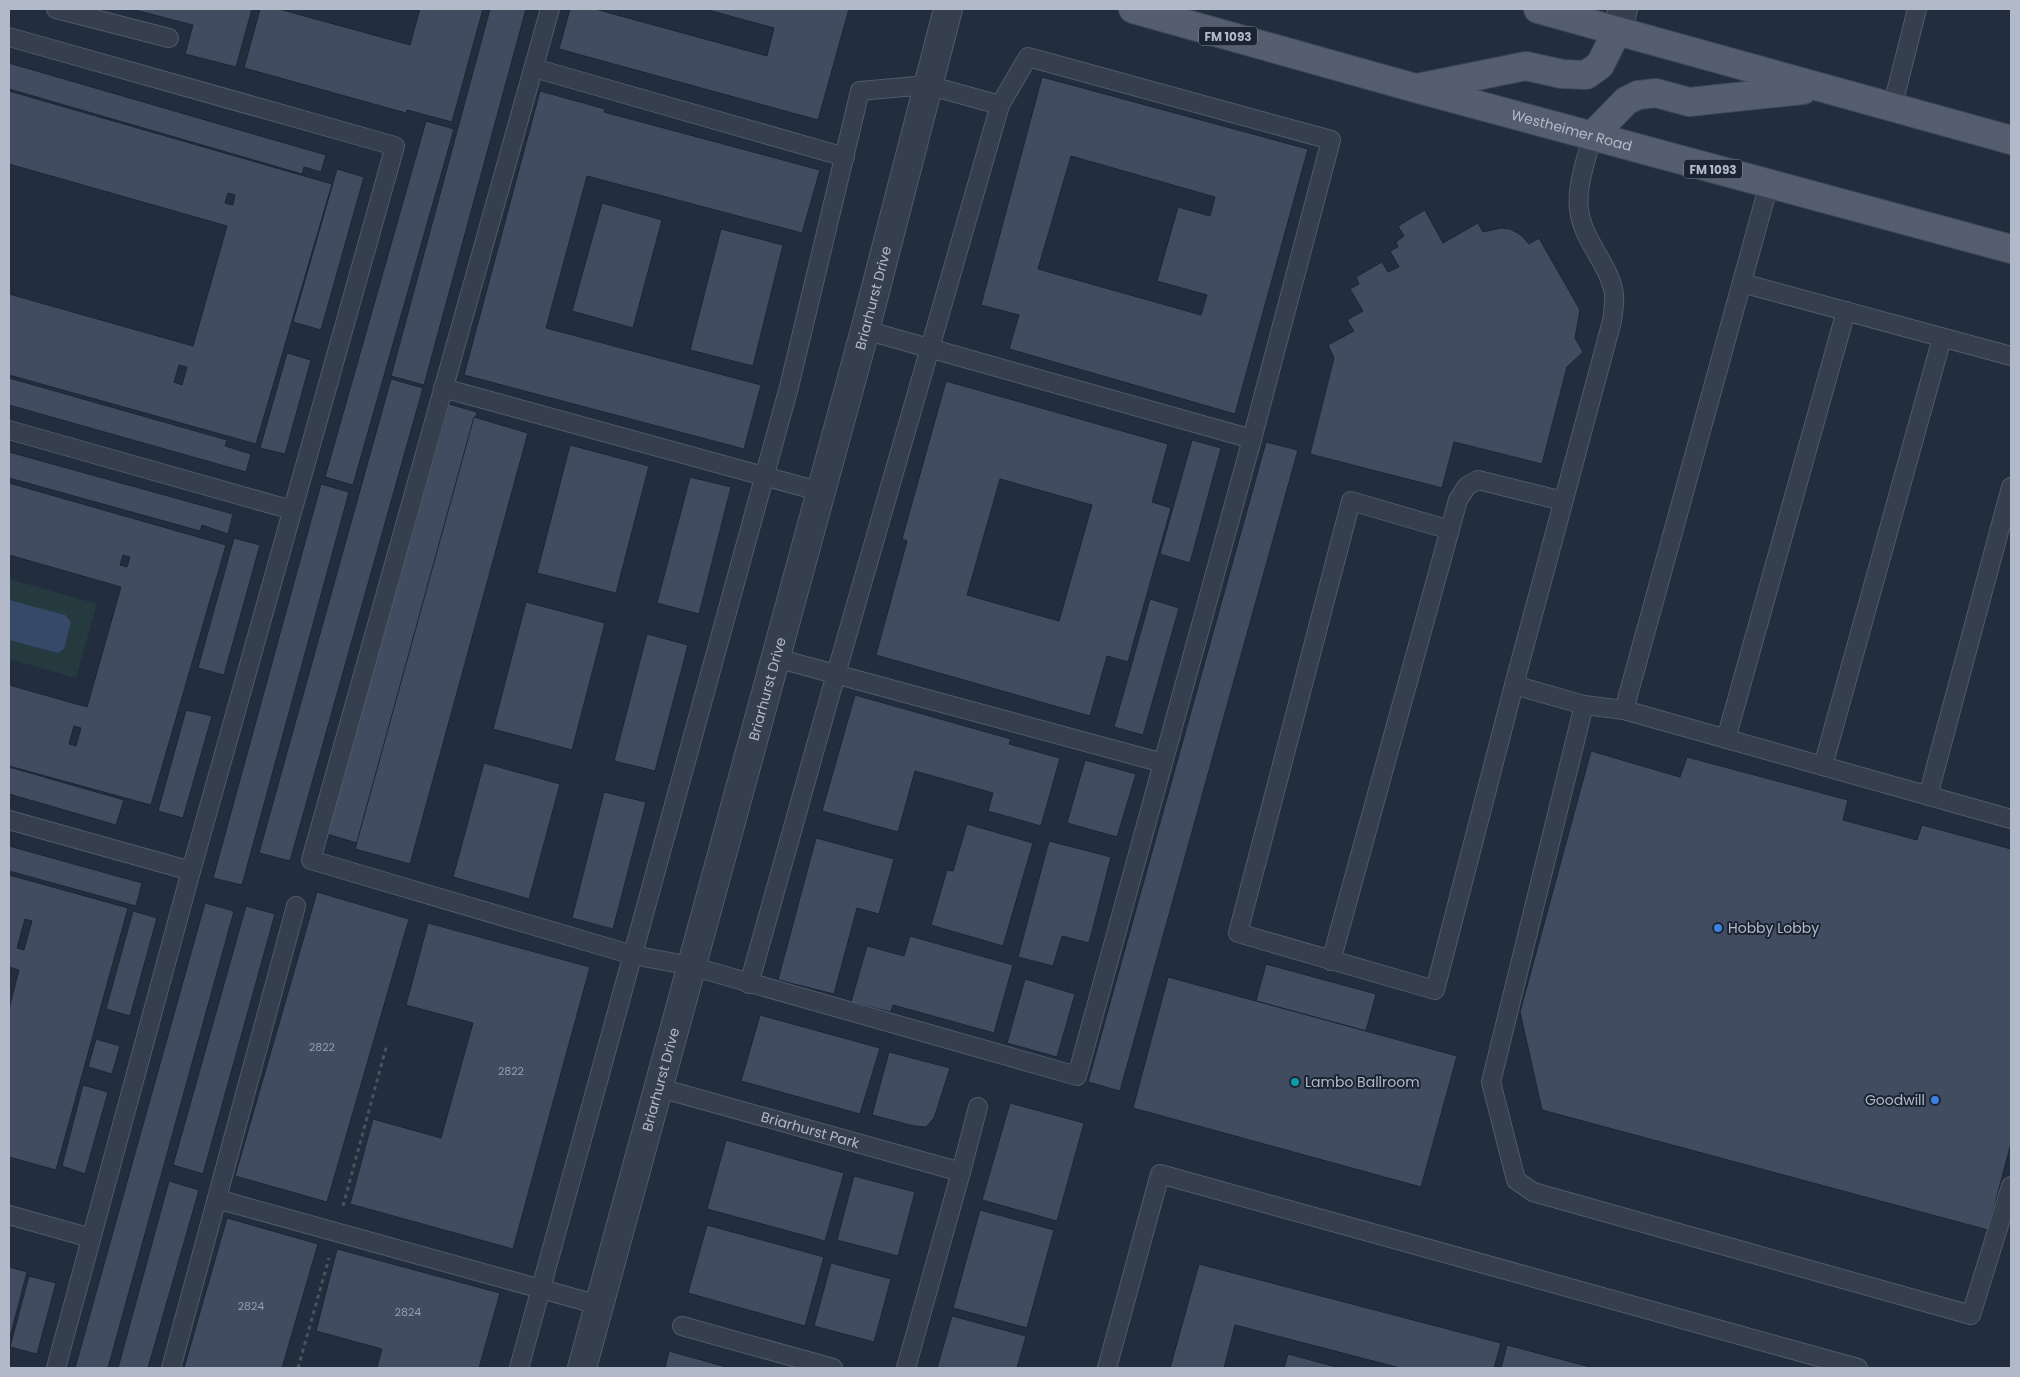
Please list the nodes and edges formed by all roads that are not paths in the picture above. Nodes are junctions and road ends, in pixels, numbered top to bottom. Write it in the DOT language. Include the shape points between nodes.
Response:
graph roads {
  1 [pos="56,9"];
  2 [pos="550,9"];
  3 [pos="948,9"];
  4 [pos="1133,9"];
  5 [pos="1538,9"];
  6 [pos="1918,9"];
  7 [pos="1620,20"];
  8 [pos="9,37"];
  9 [pos="169,38"];
  10 [pos="534,68"];
  11 [pos="927,85"];
  12 [pos="1415,88"];
  13 [pos="1820,88"];
  14 [pos="1000,106"];
  15 [pos="1892,108"];
  16 [pos="1592,136"];
  17 [pos="2011,140"];
  18 [pos="845,157"];
  19 [pos="1769,184"];
  20 [pos="2011,249"];
  21 [pos="1742,283"];
  22 [pos="1846,311"];
  23 [pos="865,330"];
  24 [pos="1942,338"];
  25 [pos="930,349"];
  26 [pos="2011,356"];
  27 [pos="443,388"];
  28 [pos="9,430"];
  29 [pos="1252,439"];
  30 [pos="763,476"];
  31 [pos="2011,487"];
  32 [pos="822,492"];
  33 [pos="1563,501"];
  34 [pos="292,510"];
  35 [pos="1450,530"];
  36 [pos="776,658"];
  37 [pos="836,674"];
  38 [pos="1514,685"];
  39 [pos="1584,705"];
  40 [pos="1624,710"];
  41 [pos="1726,739"];
  42 [pos="1163,763"];
  43 [pos="1824,766"];
  44 [pos="1928,796"];
  45 [pos="2011,819"];
  46 [pos="9,820"];
  47 [pos="191,871"];
  48 [pos="296,906"];
  49 [pos="632,955"];
  50 [pos="1331,961"];
  51 [pos="691,966"];
  52 [pos="749,984"];
  53 [pos="660,1088"];
  54 [pos="978,1107"];
  55 [pos="960,1172"];
  56 [pos="2011,1186"];
  57 [pos="217,1199"];
  58 [pos="9,1216"];
  59 [pos="91,1238"];
  60 [pos="541,1289"];
  61 [pos="598,1305"];
  62 [pos="682,1326"];
  63 [pos="56,1368"];
  64 [pos="172,1368"];
  65 [pos="519,1368"];
  66 [pos="582,1368"];
  67 [pos="833,1368"];
  68 [pos="906,1368"];
  69 [pos="1107,1368"];
  70 [pos="1858,1368"];
  1 -- 9 [label="lane"];
  2 -- 10 [label="lane"];
  3 -- 11 [label="street, Briarhurst Drive"];
  4 -- 12 [label="main road, Westheimer Road / FM 1093"];
  5 -- 7 [label="main road"];
  6 -- 15 [label="lane"];
  7 -- 12 [label="main road" via="1600,65 1586,75 1562,74 1526,66"];
  7 -- 13 [label="main road"];
  8 -- 34 [label="lane" via="395,146"];
  10 -- 18 [label="lane"];
  10 -- 27 [label="lane"];
  11 -- 14 [label="lane"];
  11 -- 18 [label="lane" via="860,91"];
  11 -- 23 [label="street, Briarhurst Drive"];
  12 -- 16 [label="main road, Westheimer Road / FM 1093"];
  13 -- 15 [label="main road"];
  13 -- 16 [label="main road" via="1689,102 1656,93 1638,95 1626,101"];
  14 -- 25 [label="lane"];
  14 -- 29 [label="lane" via="1028,57 1331,140"];
  15 -- 17 [label="main road"];
  16 -- 19 [label="main road, Westheimer Road / FM 1093"];
  16 -- 33 [label="lane" via="1582,177 1579,208 1585,232 1608,274 1614,296 1612,321"];
  18 -- 30 [label="lane" via="789,387"];
  19 -- 20 [label="main road, Westheimer Road / FM 1093"];
  19 -- 21 [label="lane"];
  21 -- 22 [label="lane"];
  21 -- 40 [label="lane"];
  22 -- 24 [label="lane"];
  22 -- 41 [label="lane"];
  23 -- 25 [label="lane"];
  23 -- 32 [label="street, Briarhurst Drive"];
  24 -- 26 [label="lane"];
  24 -- 43 [label="lane"];
  25 -- 29 [label="lane"];
  25 -- 37 [label="lane"];
  27 -- 30 [label="lane"];
  27 -- 49 [label="lane" via="311,860"];
  28 -- 34 [label="lane"];
  29 -- 42 [label="lane"];
  30 -- 32 [label="lane"];
  30 -- 49 [label="lane"];
  31 -- 44 [label="lane"];
  32 -- 36 [label="street, Briarhurst Drive"];
  33 -- 35 [label="lane" via="1478,480 1467,486 1458,500"];
  33 -- 38 [label="lane"];
  34 -- 47 [label="lane"];
  35 -- 50 [label="lane"];
  35 -- 50 [label="lane" via="1351,502 1238,933"];
  36 -- 37 [label="lane"];
  36 -- 51 [label="street, Briarhurst Drive"];
  37 -- 42 [label="lane"];
  37 -- 52 [label="lane"];
  38 -- 39 [label="lane"];
  38 -- 50 [label="lane" via="1435,990"];
  39 -- 40 [label="lane"];
  39 -- 56 [label="lane" via="1491,1082 1516,1180 1533,1192 1971,1315"];
  40 -- 41 [label="lane"];
  41 -- 43 [label="lane"];
  42 -- 52 [label="lane" via="1077,1076"];
  43 -- 44 [label="lane"];
  44 -- 45 [label="lane"];
  46 -- 47 [label="lane"];
  47 -- 59 [label="lane"];
  48 -- 57 [label="lane"];
  49 -- 51 [label="lane"];
  49 -- 60 [label="lane"];
  51 -- 52 [label="lane"];
  51 -- 53 [label="street, Briarhurst Drive"];
  53 -- 55 [label="lane, Briarhurst Park"];
  53 -- 61 [label="street, Briarhurst Drive"];
  54 -- 55 [label="lane"];
  55 -- 68 [label="lane"];
  57 -- 60 [label="lane"];
  57 -- 64 [label="lane"];
  58 -- 59 [label="lane"];
  59 -- 63 [label="lane"];
  60 -- 61 [label="lane"];
  60 -- 65 [label="lane"];
  61 -- 66 [label="street, Briarhurst Drive"];
  62 -- 67 [label="lane"];
  69 -- 70 [label="lane" via="1160,1174"];
}
